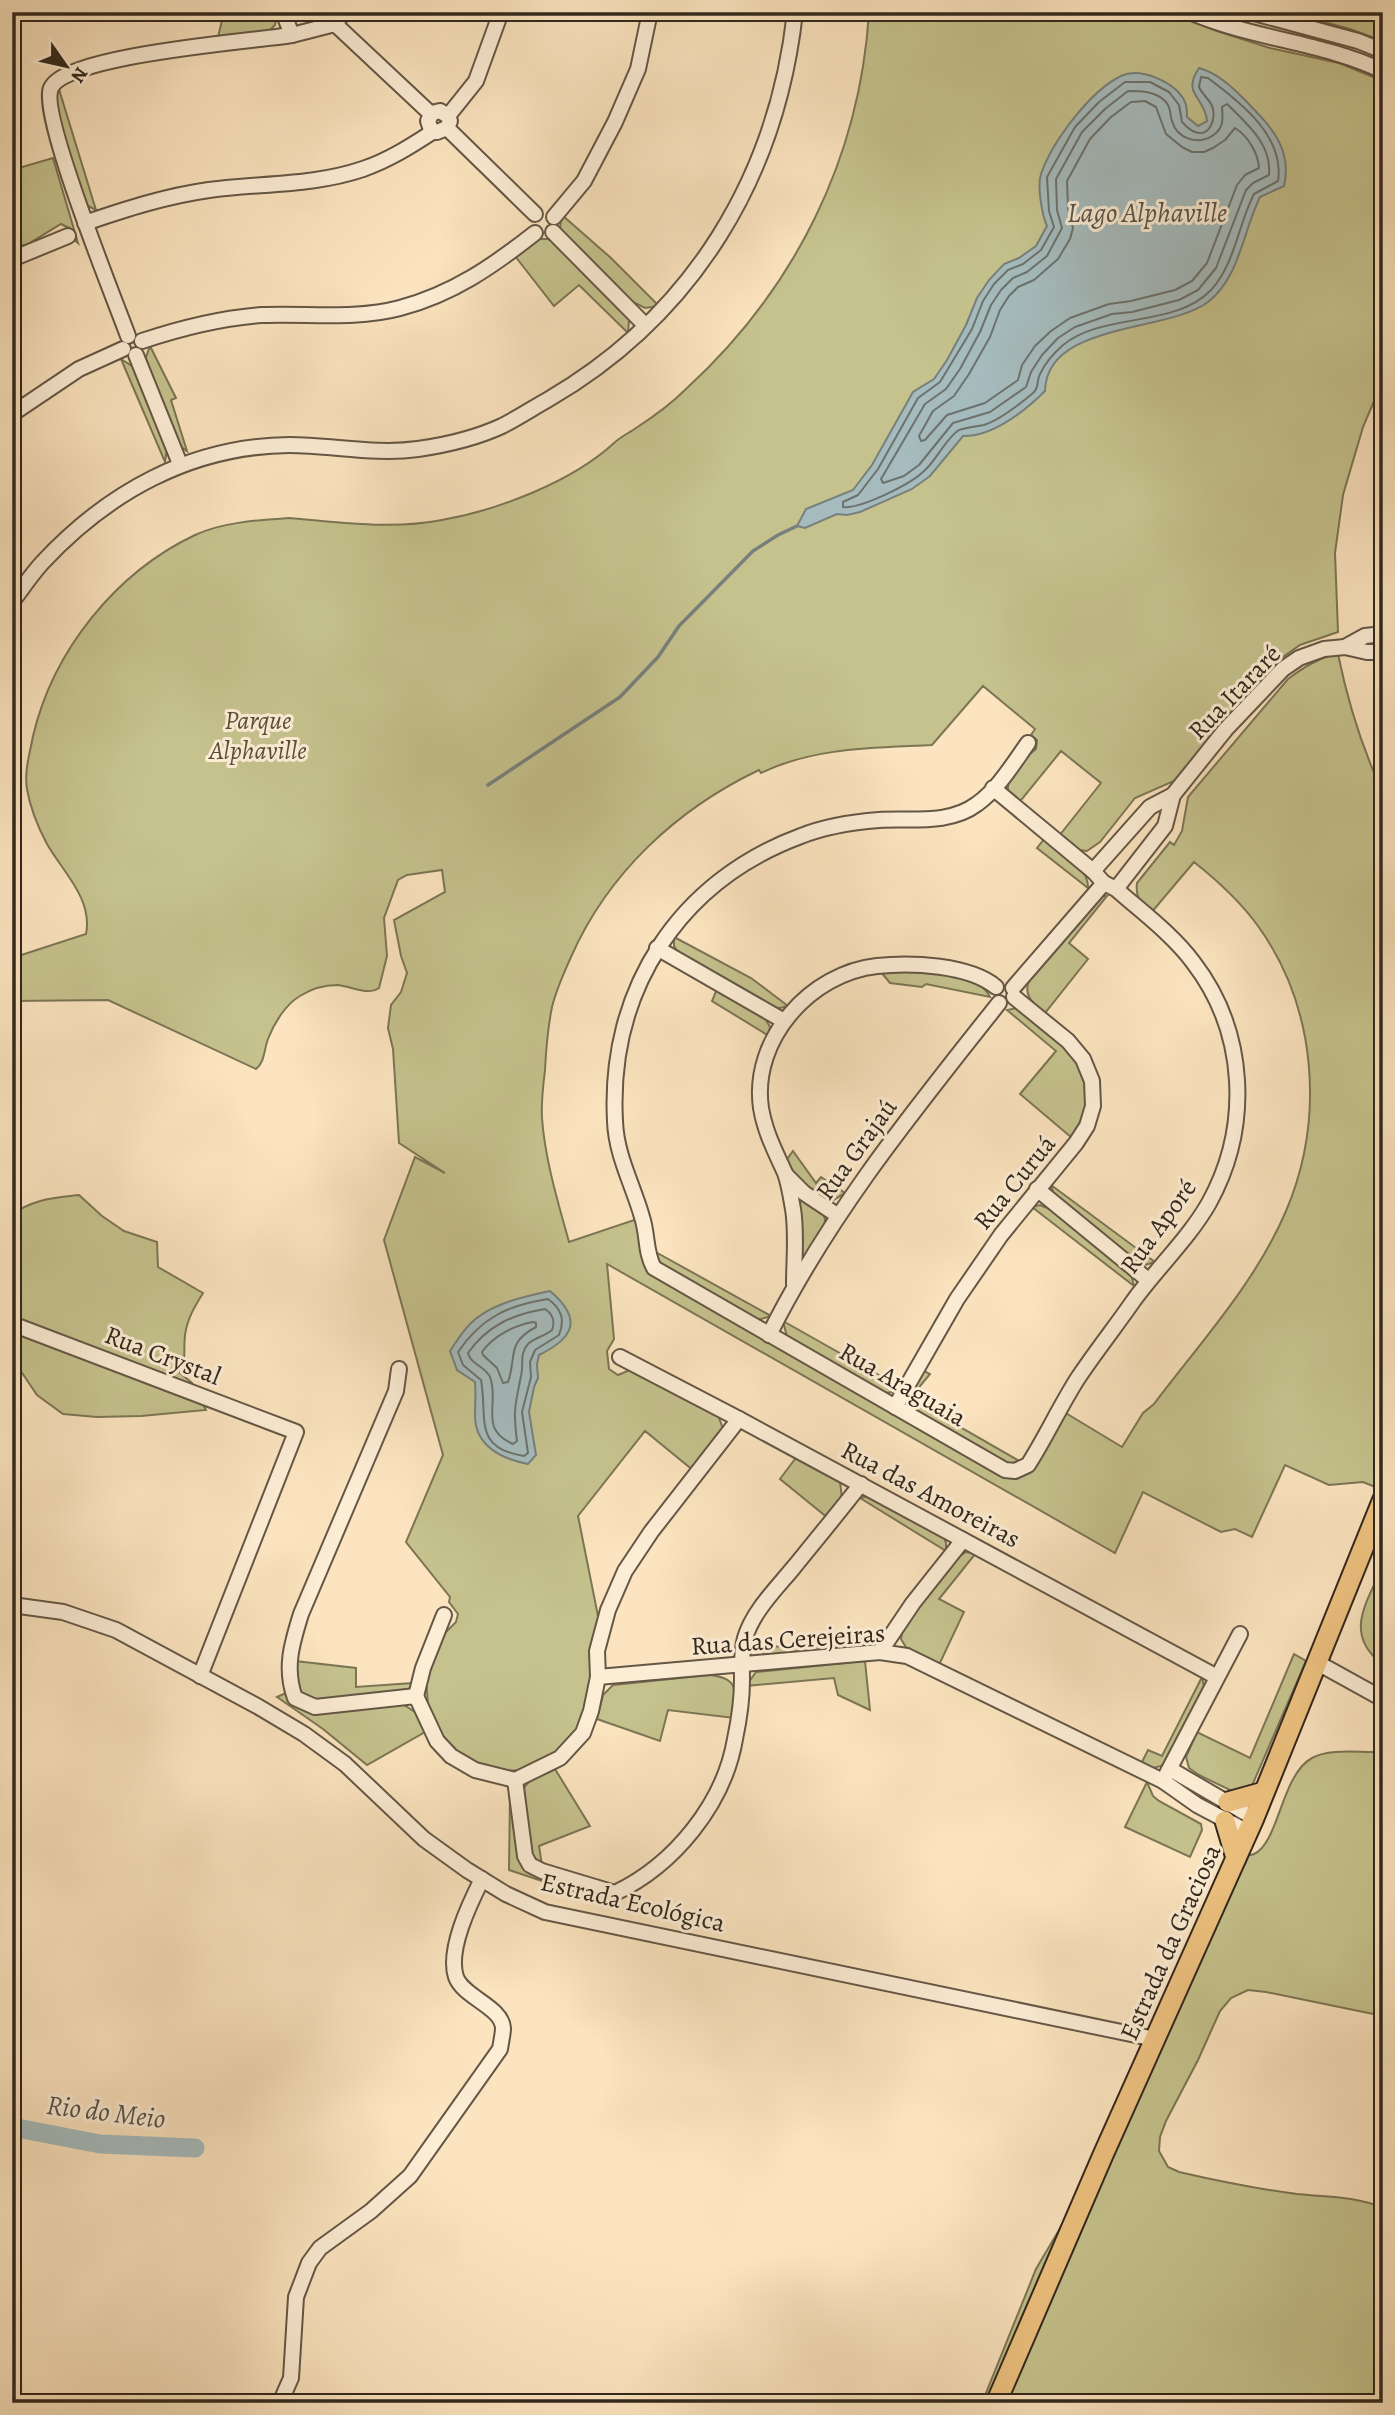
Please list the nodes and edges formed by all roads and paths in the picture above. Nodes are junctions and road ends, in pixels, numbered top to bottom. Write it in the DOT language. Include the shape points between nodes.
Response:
graph roads {
  1 [pos="283,12"];
  2 [pos="501,12"];
  3 [pos="650,12"];
  4 [pos="795,12"];
  5 [pos="1190,12"];
  6 [pos="1250,12"];
  7 [pos="339,18"];
  8 [pos="292,34"];
  9 [pos="1383,51"];
  10 [pos="1383,71"];
  11 [pos="443,125"];
  12 [pos="535,214"];
  13 [pos="554,217"];
  14 [pos="85,223"];
  15 [pos="552,232"];
  16 [pos="534,233"];
  17 [pos="68,236"];
  18 [pos="12,259"];
  19 [pos="645,325"];
  20 [pos="132,345"];
  21 [pos="12,414"];
  22 [pos="180,464"];
  23 [pos="12,602"];
  24 [pos="1383,634"];
  25 [pos="1345,647"];
  26 [pos="1383,652"];
  27 [pos="1028,743"];
  28 [pos="993,788"];
  29 [pos="1173,795"];
  30 [pos="1093,871"];
  31 [pos="1110,886"];
  32 [pos="12,926"];
  33 [pos="12,932"];
  34 [pos="657,948"];
  35 [pos="996,988"];
  36 [pos="1013,993"];
  37 [pos="999,1003"];
  38 [pos="784,1021"];
  39 [pos="786,1175"];
  40 [pos="1037,1189"];
  41 [pos="837,1215"];
  42 [pos="1148,1280"];
  43 [pos="794,1284"];
  44 [pos="12,1324"];
  45 [pos="769,1335"];
  46 [pos="620,1357"];
  47 [pos="399,1369"];
  48 [pos="895,1407"];
  49 [pos="739,1419"];
  50 [pos="1015,1471"];
  51 [pos="861,1484"];
  52 [pos="1383,1499"];
  53 [pos="963,1539"];
  54 [pos="12,1605"];
  55 [pos="444,1615"];
  56 [pos="1240,1634"];
  57 [pos="880,1652"];
  58 [pos="1316,1662"];
  59 [pos="740,1666"];
  60 [pos="200,1676"];
  61 [pos="598,1677"];
  62 [pos="1217,1677"];
  63 [pos="416,1696"];
  64 [pos="1383,1699"];
  65 [pos="1167,1775"];
  66 [pos="515,1780"];
  67 [pos="1264,1792"];
  68 [pos="1226,1812"];
  69 [pos="1251,1825"];
  70 [pos="1236,1858"];
  71 [pos="482,1879"];
  72 [pos="1155,2039"];
  73 [pos="280,2403"];
  74 [pos="996,2403"];
  1 -- 8 [label="street"];
  2 -- 11 [label="street" via="476,81"];
  3 -- 13 [label="street" via="638,69 615,122 584,181"];
  4 -- 19 [label="street" via="786,77 753,176 699,267"];
  5 -- 10 [label="street" via="1245,31 1331,51"];
  6 -- 9 [label="street"];
  7 -- 8 [label="street"];
  7 -- 11 [label="street" via="431,114 440,110"];
  8 -- 14 [label="street" via="192,46 61,77 51,87 49,100"];
  11 -- 12 [label="street"];
  11 -- 14 [label="street" via="398,154 363,169 297,183 153,200"];
  12 -- 13 [label="street" via="545,211"];
  12 -- 16 [label="street" via="530,224"];
  13 -- 15 [label="street"];
  14 -- 20 [label="street"];
  15 -- 16 [label="street"];
  15 -- 19 [label="street"];
  16 -- 20 [label="street" via="472,278 400,308 368,314 226,318"];
  17 -- 18 [label="street"];
  19 -- 22 [label="street" via="580,380 501,426 455,442 378,452 312,445 252,446"];
  20 -- 21 [label="street" via="79,369"];
  20 -- 22 [label="street"];
  22 -- 23 [label="street" via="85,522 40,564"];
  24 -- 25 [label="street, Rua Itararé" via="1365,636"];
  25 -- 26 [label="street, Rua Itararé"];
  25 -- 29 [label="street, Rua Itararé" via="1324,649 1283,669"];
  27 -- 28 [label="street, Rua Araguaia"];
  28 -- 30 [label="street, Rua Aporé"];
  28 -- 34 [label="street, Rua Araguaia" via="956,815 839,825 766,850 722,878"];
  29 -- 30 [label="street" via="1150,807"];
  29 -- 31 [label="street" via="1165,826"];
  30 -- 31 [label="street, Rua Aporé"];
  31 -- 36 [label="street"];
  31 -- 42 [label="street, Rua Aporé" via="1194,962 1232,1039 1239,1083 1236,1127 1225,1171 1208,1205"];
  32 -- 33 [label="street"];
  34 -- 38 [label="street"];
  34 -- 45 [label="street, Rua Araguaia" via="633,995 617,1058 615,1121 620,1154 642,1215 647,1255 654,1268"];
  35 -- 36 [label="street" via="1005,984"];
  35 -- 37 [label="street" via="994,997"];
  35 -- 38 [label="street" via="969,974 937,967 870,967 824,984"];
  36 -- 37 [label="street" via="1007,1004"];
  36 -- 40 [label="street, Rua Curuá" via="1068,1041 1083,1059 1092,1081 1093,1106 1087,1126"];
  37 -- 41 [label="street, Rua Grajaú"];
  38 -- 39 [label="street" via="762,1073 761,1105 768,1137"];
  39 -- 41 [label="street"];
  39 -- 43 [label="street" via="794,1214"];
  40 -- 42 [label="street"];
  40 -- 48 [label="street, Rua Curuá" via="957,1299"];
  41 -- 43 [label="street, Rua Grajaú"];
  42 -- 50 [label="street, Rua Aporé" via="1079,1376 1028,1465"];
  43 -- 45 [label="street, Rua Grajaú"];
  44 -- 60 [label="street, Rua Crystal" via="296,1432"];
  45 -- 48 [label="street, Rua Araguaia"];
  46 -- 49 [label="street, Rua das Amoreiras"];
  47 -- 63 [label="street" via="397,1391 301,1614 291,1646 288,1680 295,1698 315,1707"];
  48 -- 50 [label="street, Rua Araguaia" via="1004,1470"];
  49 -- 51 [label="street, Rua das Amoreiras"];
  49 -- 61 [label="street" via="625,1571 597,1651"];
  51 -- 53 [label="street, Rua das Amoreiras"];
  51 -- 59 [label="street" via="753,1621"];
  52 -- 58 [label="main road, Estrada da Graciosa"];
  53 -- 57 [label="street"];
  53 -- 62 [label="street, Rua das Amoreiras"];
  54 -- 60 [label="street, Estrada Ecológica" via="63,1612 116,1630"];
  55 -- 63 [label="street"];
  56 -- 62 [label="street"];
  57 -- 59 [label="street, Rua das Cerejeiras"];
  57 -- 65 [label="street, Rua das Cerejeiras" via="907,1656"];
  58 -- 64 [label="street"];
  58 -- 67 [label="main road, Estrada da Graciosa"];
  59 -- 61 [label="street, Rua das Cerejeiras"];
  59 -- 66 [label="street" via="735,1741 705,1815 654,1871 615,1894 530,1865"];
  60 -- 71 [label="street, Estrada Ecológica" via="257,1706 345,1764 425,1839"];
  61 -- 66 [label="street" via="583,1733 560,1758"];
  62 -- 65 [label="street"];
  63 -- 66 [label="street" via="437,1741 451,1756 475,1770"];
  65 -- 68 [label="street, Rua das Cerejeiras"];
  67 -- 68 [label="main road"];
  67 -- 69 [label="main road, Estrada da Graciosa"];
  68 -- 69 [label="street, Rua das Cerejeiras"];
  68 -- 70 [label="main road"];
  69 -- 70 [label="main road, Estrada da Graciosa"];
  70 -- 72 [label="main road, Estrada da Graciosa"];
  71 -- 72 [label="street, Estrada Ecológica" via="545,1912"];
  71 -- 73 [label="street" via="462,1920 454,1965 456,1979 464,1989 499,2017 503,2026 500,2049 410,2176 320,2248 309,2263 296,2297 291,2378"];
  72 -- 74 [label="main road, Estrada da Graciosa"];
}
